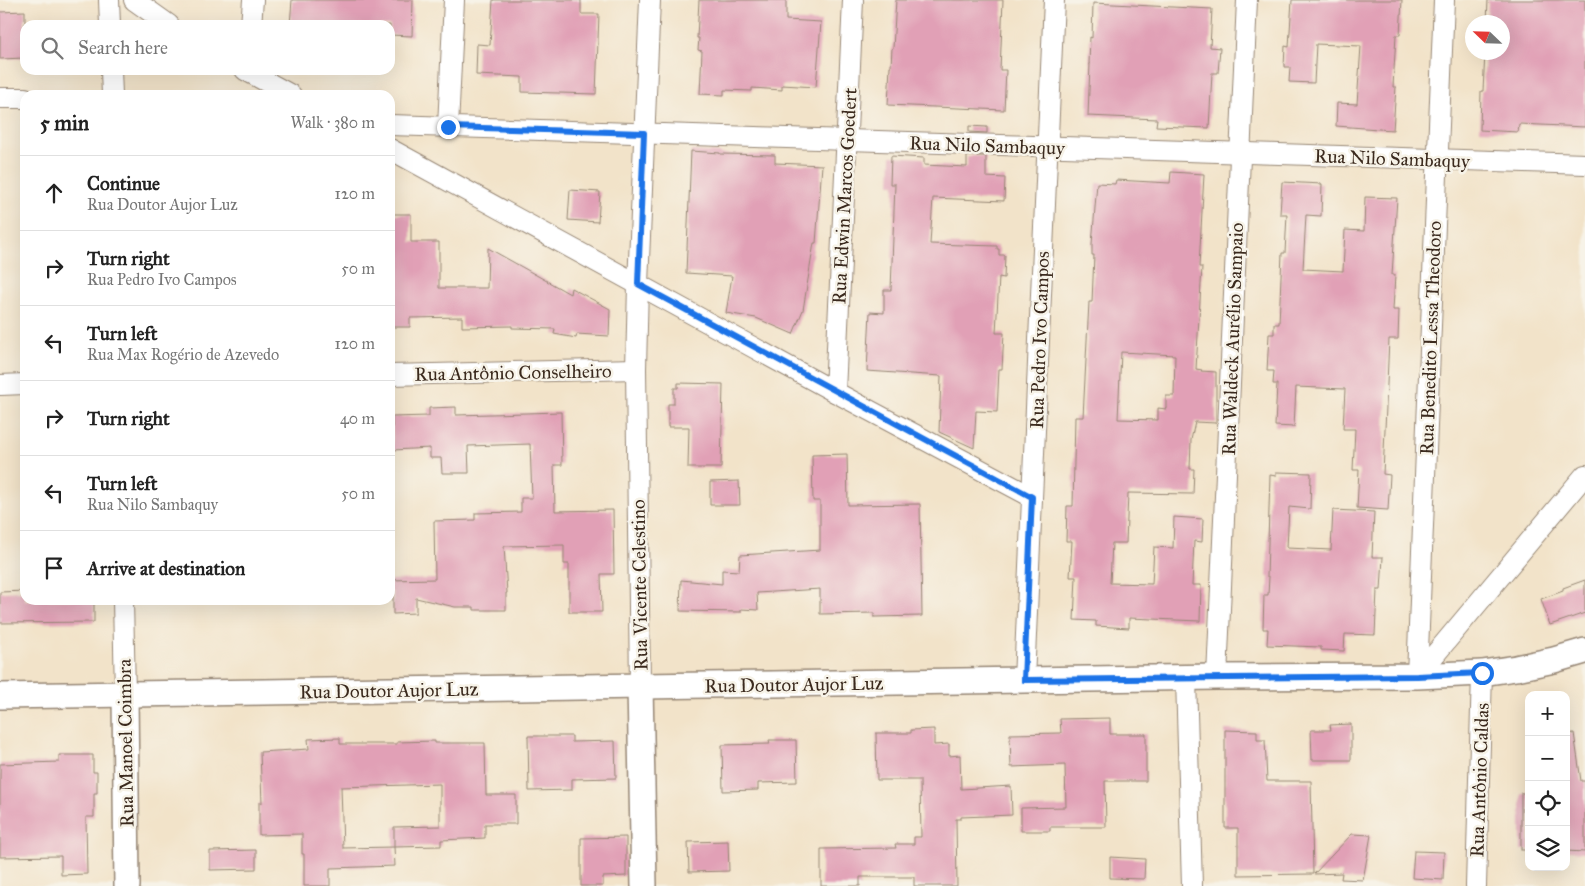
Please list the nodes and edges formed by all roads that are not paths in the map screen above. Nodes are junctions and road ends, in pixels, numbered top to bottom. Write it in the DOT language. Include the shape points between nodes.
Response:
graph roads {
  1 [pos="110,0"];
  2 [pos="134,0"];
  3 [pos="253,0"];
  4 [pos="454,0"];
  5 [pos="650,0"];
  6 [pos="853,0"];
  7 [pos="1054,0"];
  8 [pos="1247,0"];
  9 [pos="1444,0"];
  10 [pos="110,20"];
  11 [pos="162,20"];
  12 [pos="252,20"];
  13 [pos="111,75"];
  14 [pos="255,75"];
  15 [pos="112,90"];
  16 [pos="282,90"];
  17 [pos="0,98"];
  18 [pos="20,98"];
  19 [pos="395,125"];
  20 [pos="448,127"];
  21 [pos="644,133"];
  22 [pos="847,140"];
  23 [pos="1047,147"];
  24 [pos="395,152"];
  25 [pos="1240,153"];
  26 [pos="1438,160"];
  27 [pos="1585,164"];
  28 [pos="638,284"];
  29 [pos="636,369"];
  30 [pos="395,375"];
  31 [pos="20,384"];
  32 [pos="0,385"];
  33 [pos="835,392"];
  34 [pos="1585,474"];
  35 [pos="1032,497"];
  36 [pos="123,605"];
  37 [pos="1585,650"];
  38 [pos="1482,673"];
  39 [pos="1417,676"];
  40 [pos="1218,677"];
  41 [pos="1186,678"];
  42 [pos="1024,680"];
  43 [pos="640,686"];
  44 [pos="125,694"];
  45 [pos="0,696"];
  46 [pos="127,886"];
  47 [pos="644,886"];
  48 [pos="1192,886"];
  49 [pos="1476,886"];
  1 -- 10 [label="street"];
  2 -- 11 [label="street"];
  3 -- 12 [label="street"];
  4 -- 20 [label="street"];
  5 -- 21 [label="street, Rua Vicente Celestino"];
  6 -- 22 [label="street, Rua Edwin Marcos Goedert"];
  7 -- 23 [label="street, Rua Pedro Ivo Campos"];
  8 -- 25 [label="street, Rua Waldeck Aurélio Sampaio"];
  9 -- 26 [label="street, Rua Benedito Lessa Theodoro"];
  13 -- 15 [label="street"];
  14 -- 16 [label="street"];
  17 -- 18 [label="street"];
  19 -- 20 [label="street, Rua Nilo Sambaquy"];
  20 -- 21 [label="street, Rua Nilo Sambaquy"];
  21 -- 22 [label="street, Rua Nilo Sambaquy"];
  21 -- 28 [label="street, Rua Vicente Celestino"];
  22 -- 23 [label="street, Rua Nilo Sambaquy"];
  22 -- 33 [label="street, Rua Edwin Marcos Goedert"];
  23 -- 25 [label="street, Rua Nilo Sambaquy"];
  23 -- 35 [label="street, Rua Pedro Ivo Campos"];
  24 -- 28 [label="street"];
  25 -- 26 [label="street, Rua Nilo Sambaquy"];
  25 -- 40 [label="street, Rua Waldeck Aurélio Sampaio"];
  26 -- 27 [label="street, Rua Nilo Sambaquy"];
  26 -- 39 [label="street, Rua Benedito Lessa Theodoro"];
  28 -- 29 [label="street, Rua Vicente Celestino"];
  28 -- 33 [label="street"];
  29 -- 30 [label="street, Rua Antônio Conselheiro"];
  29 -- 43 [label="street, Rua Vicente Celestino"];
  31 -- 32 [label="street"];
  33 -- 35 [label="street"];
  34 -- 39 [label="street"];
  35 -- 42 [label="street, Rua Pedro Ivo Campos"];
  36 -- 44 [label="street, Rua Manoel Coimbra"];
  37 -- 38 [label="street, Rua Doutor Aujor Luz" via="1554,660"];
  38 -- 39 [label="street, Rua Doutor Aujor Luz"];
  38 -- 49 [label="street, Rua Antônio Caldas"];
  39 -- 40 [label="street, Rua Doutor Aujor Luz"];
  40 -- 41 [label="street, Rua Doutor Aujor Luz"];
  41 -- 42 [label="street, Rua Doutor Aujor Luz"];
  41 -- 48 [label="street"];
  42 -- 43 [label="street, Rua Doutor Aujor Luz"];
  43 -- 44 [label="street, Rua Doutor Aujor Luz"];
  43 -- 47 [label="street, Rua Vicente Celestino"];
  44 -- 45 [label="street, Rua Doutor Aujor Luz"];
  44 -- 46 [label="street, Rua Manoel Coimbra"];
}
